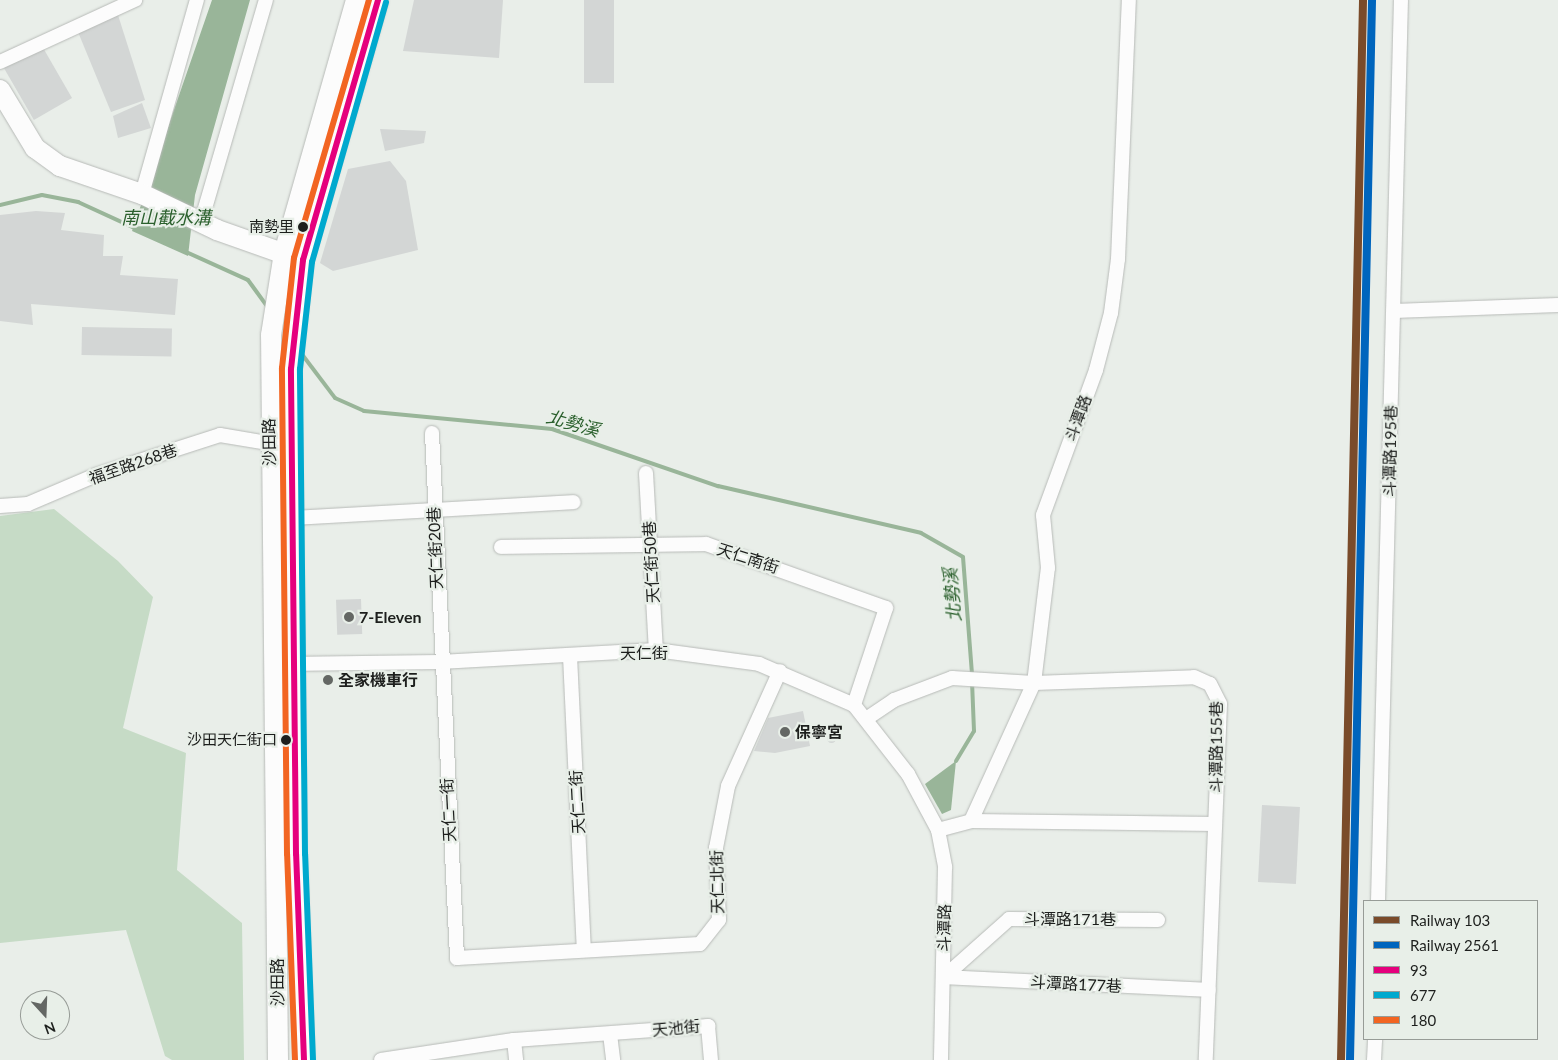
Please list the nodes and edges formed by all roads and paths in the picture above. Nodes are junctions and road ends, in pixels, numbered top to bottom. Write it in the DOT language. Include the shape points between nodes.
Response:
graph roads {
  1 [pos="135,0"];
  2 [pos="197,0"];
  3 [pos="266,0"];
  4 [pos="356,0"];
  5 [pos="378,0"];
  6 [pos="1129,0"];
  7 [pos="1401,0"];
  8 [pos="0,62"];
  9 [pos="0,90"];
  10 [pos="142,194"];
  11 [pos="201,222"];
  12 [pos="284,253"];
  13 [pos="303,260"];
  14 [pos="1558,305"];
  15 [pos="1394,311"];
  16 [pos="432,433"];
  17 [pos="268,443"];
  18 [pos="646,473"];
  19 [pos="574,502"];
  20 [pos="0,506"];
  21 [pos="434,510"];
  22 [pos="292,518"];
  23 [pos="650,543"];
  24 [pos="501,547"];
  25 [pos="656,650"];
  26 [pos="570,656"];
  27 [pos="440,662"];
  28 [pos="284,664"];
  29 [pos="780,671"];
  30 [pos="1034,683"];
  31 [pos="854,705"];
  32 [pos="866,719"];
  33 [pos="971,822"];
  34 [pos="1215,824"];
  35 [pos="938,830"];
  36 [pos="1378,900"];
  37 [pos="1158,920"];
  38 [pos="584,948"];
  39 [pos="457,958"];
  40 [pos="944,977"];
  41 [pos="1209,990"];
  42 [pos="610,1034"];
  43 [pos="514,1040"];
  44 [pos="1375,1040"];
  45 [pos="441,1054"];
  46 [pos="278,1060"];
  47 [pos="304,1060"];
  48 [pos="381,1060"];
  49 [pos="516,1060"];
  50 [pos="613,1060"];
  51 [pos="711,1060"];
  52 [pos="941,1060"];
  53 [pos="1206,1060"];
  54 [pos="1374,1060"];
  1 -- 8 [label="street"];
  2 -- 10 [label="street"];
  3 -- 11 [label="street"];
  4 -- 12 [label="street"];
  5 -- 13 [label="street"];
  6 -- 30 [label="street, 斗潭路" via="1127,106 1112,304 1096,370 1043,515 1048,568"];
  7 -- 15 [label="street, 斗潭路195巷"];
  9 -- 10 [label="street" via="41,153 60,166"];
  10 -- 11 [label="street"];
  11 -- 12 [label="street"];
  12 -- 13 [label="street"];
  12 -- 17 [label="street, 沙田路" via="271,335"];
  13 -- 22 [label="street, 沙田路" via="293,359"];
  14 -- 15 [label="street"];
  15 -- 36 [label="street, 斗潭路195巷"];
  16 -- 21 [label="street, 天仁街20巷"];
  17 -- 20 [label="street, 福至路268巷" via="220,435 96,475 28,504"];
  17 -- 28 [label="street, 沙田路"];
  18 -- 23 [label="street, 天仁街50巷"];
  19 -- 21 [label="street"];
  21 -- 22 [label="street"];
  21 -- 27 [label="street, 天仁街20巷"];
  22 -- 28 [label="street, 沙田路"];
  23 -- 24 [label="street, 天仁南街"];
  23 -- 25 [label="street, 天仁街50巷"];
  23 -- 31 [label="street, 天仁南街" via="706,544 886,608"];
  25 -- 26 [label="street, 天仁街"];
  25 -- 29 [label="street, 天仁街" via="722,658"];
  26 -- 27 [label="street, 天仁街"];
  26 -- 38 [label="street, 天仁二街"];
  27 -- 28 [label="street, 天仁街"];
  27 -- 39 [label="street, 天仁一街"];
  28 -- 46 [label="street, 沙田路"];
  28 -- 47 [label="street, 沙田路"];
  29 -- 31 [label="street, 天仁街"];
  29 -- 38 [label="street, 天仁北街" via="728,786 716,848 719,920 710,935 700,944"];
  30 -- 32 [label="street, 斗潭路155巷" via="952,678 894,700"];
  30 -- 33 [label="street, 斗潭路"];
  30 -- 34 [label="street, 斗潭路155巷" via="1194,677 1210,684 1220,704"];
  31 -- 32 [label="street, 天仁街"];
  32 -- 35 [label="street, 天仁街" via="908,774"];
  33 -- 34 [label="street"];
  33 -- 35 [label="street"];
  34 -- 41 [label="street, 斗潭路155巷"];
  35 -- 40 [label="street, 斗潭路" via="945,867"];
  37 -- 40 [label="street, 斗潭路171巷" via="1009,919"];
  38 -- 39 [label="street, 天仁北街"];
  40 -- 41 [label="street, 斗潭路177巷"];
  40 -- 52 [label="street, 斗潭路"];
  41 -- 53 [label="street, 斗潭路155巷"];
  42 -- 43 [label="street, 天池街"];
  42 -- 50 [label="street"];
  42 -- 51 [label="street, 天池街" via="708,1026"];
  43 -- 45 [label="street, 天池街"];
  43 -- 49 [label="street"];
  44 -- 54 [label="street"];
  45 -- 48 [label="street, 天池街"];
}
